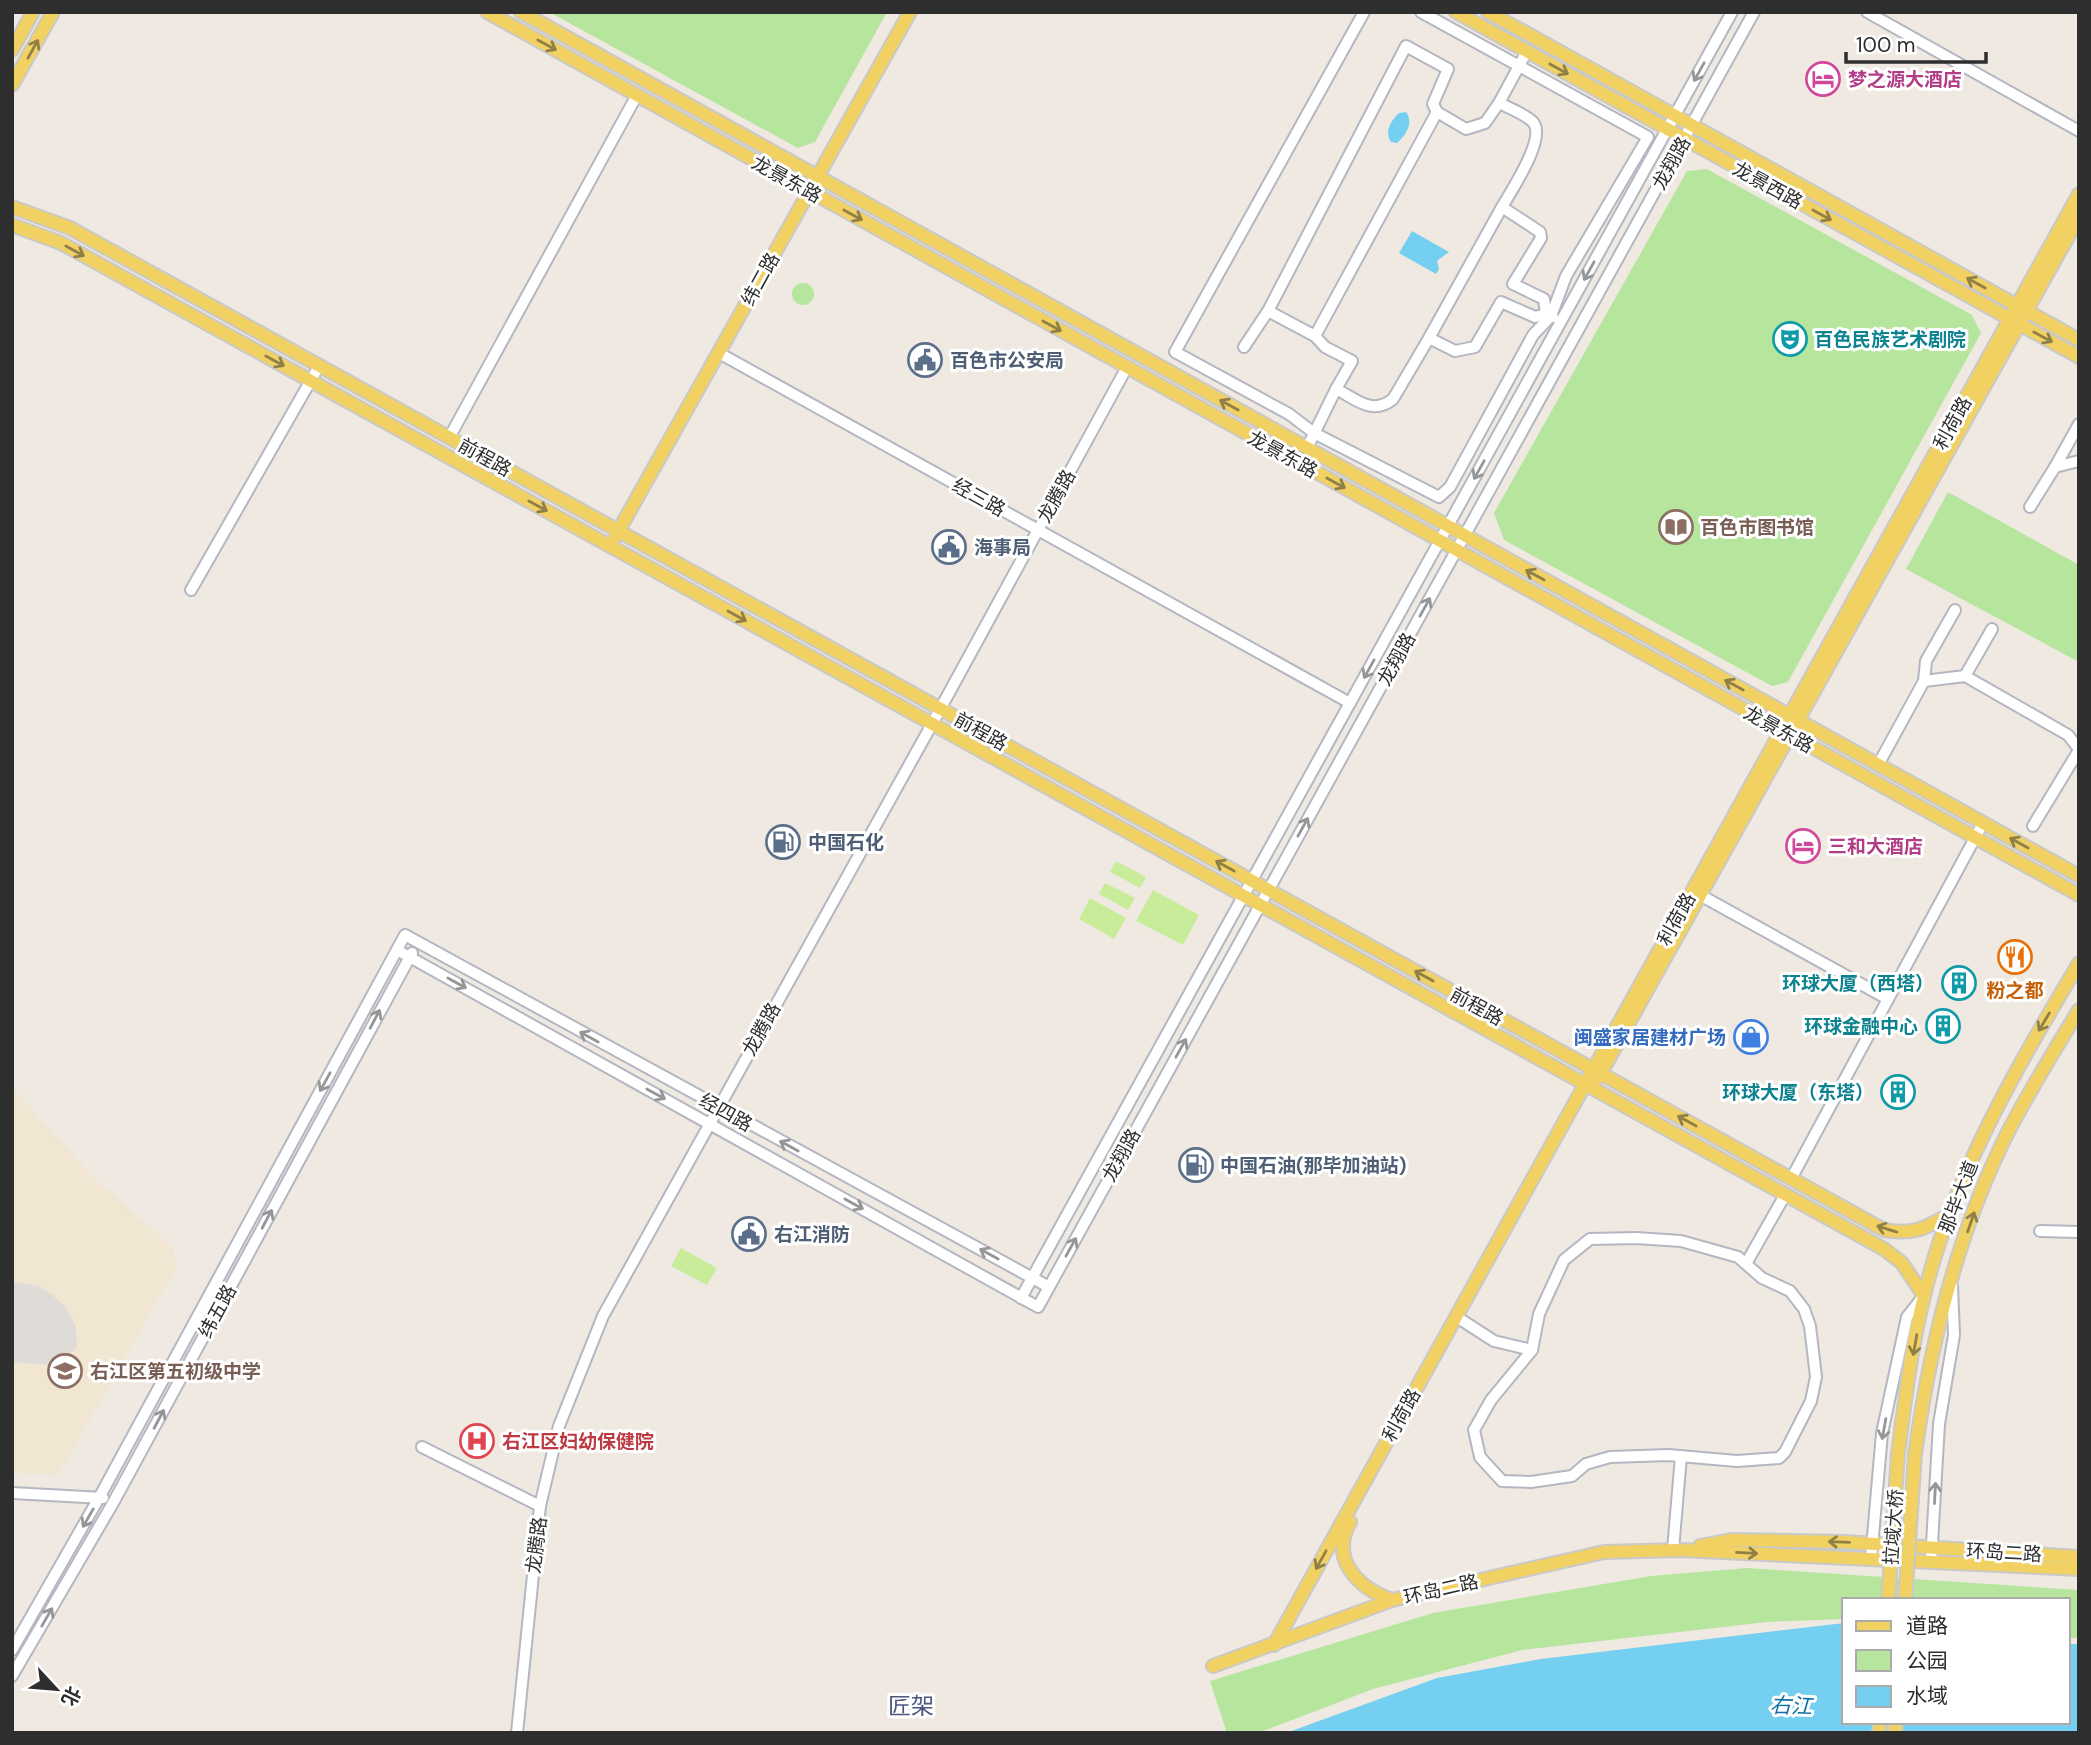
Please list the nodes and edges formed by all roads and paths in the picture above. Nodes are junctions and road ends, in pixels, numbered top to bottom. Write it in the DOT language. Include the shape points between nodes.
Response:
graph roads {
  1 [pos="33,12"];
  2 [pos="53,12"];
  3 [pos="487,12"];
  4 [pos="521,12"];
  5 [pos="910,12"];
  6 [pos="1364,12"];
  7 [pos="1421,12"];
  8 [pos="1456,12"];
  9 [pos="1488,12"];
  10 [pos="1732,12"];
  11 [pos="1754,12"];
  12 [pos="1867,12"];
  13 [pos="12,50"];
  14 [pos="1527,51"];
  15 [pos="1518,67"];
  16 [pos="12,85"];
  17 [pos="636,95"];
  18 [pos="1499,103"];
  19 [pos="1437,112"];
  20 [pos="1675,116"];
  21 [pos="1692,125"];
  22 [pos="1668,129"];
  23 [pos="2079,131"];
  24 [pos="1685,139"];
  25 [pos="818,177"];
  26 [pos="810,191"];
  27 [pos="2079,194"];
  28 [pos="12,207"];
  29 [pos="1502,207"];
  30 [pos="2079,217"];
  31 [pos="12,225"];
  32 [pos="2022,308"];
  33 [pos="1268,311"];
  34 [pos="1553,317"];
  35 [pos="2014,321"];
  36 [pos="1315,336"];
  37 [pos="1429,338"];
  38 [pos="2079,340"];
  39 [pos="1244,347"];
  40 [pos="719,353"];
  41 [pos="2079,357"];
  42 [pos="319,366"];
  43 [pos="1127,367"];
  44 [pos="311,381"];
  45 [pos="1336,389"];
  46 [pos="2079,424"];
  47 [pos="1314,433"];
  48 [pos="449,438"];
  49 [pos="1307,448"];
  50 [pos="2079,461"];
  51 [pos="2054,467"];
  52 [pos="2030,507"];
  53 [pos="1448,526"];
  54 [pos="1038,530"];
  55 [pos="618,531"];
  56 [pos="1465,536"];
  57 [pos="1440,541"];
  58 [pos="610,546"];
  59 [pos="1457,550"];
  60 [pos="191,590"];
  61 [pos="1955,610"];
  62 [pos="1992,629"];
  63 [pos="1965,676"];
  64 [pos="1924,681"];
  65 [pos="1350,703"];
  66 [pos="940,709"];
  67 [pos="1794,718"];
  68 [pos="932,724"];
  69 [pos="1785,733"];
  70 [pos="2079,749"];
  71 [pos="1878,765"];
  72 [pos="1983,823"];
  73 [pos="2033,826"];
  74 [pos="1975,838"];
  75 [pos="2079,876"];
  76 [pos="1252,881"];
  77 [pos="1268,890"];
  78 [pos="1700,895"];
  79 [pos="2079,895"];
  80 [pos="1244,896"];
  81 [pos="1260,905"];
  82 [pos="405,936"];
  83 [pos="417,942"];
  84 [pos="397,950"];
  85 [pos="410,956"];
  86 [pos="2079,963"];
  87 [pos="1888,999"];
  88 [pos="2079,1010"];
  89 [pos="1597,1072"];
  90 [pos="1589,1086"];
  91 [pos="717,1107"];
  92 [pos="708,1123"];
  93 [pos="1791,1179"];
  94 [pos="1785,1195"];
  95 [pos="1950,1213"];
  96 [pos="2040,1231"];
  97 [pos="2079,1232"];
  98 [pos="1747,1262"];
  99 [pos="1032,1278"];
  100 [pos="1951,1278"];
  101 [pos="1049,1287"];
  102 [pos="1924,1296"];
  103 [pos="1021,1297"];
  104 [pos="1038,1307"];
  105 [pos="1463,1321"];
  106 [pos="1532,1350"];
  107 [pos="422,1447"];
  108 [pos="1898,1454"];
  109 [pos="1915,1454"];
  110 [pos="1681,1456"];
  111 [pos="12,1493"];
  112 [pos="100,1496"];
  113 [pos="113,1503"];
  114 [pos="540,1506"];
  115 [pos="1872,1544"];
  116 [pos="1932,1548"];
  117 [pos="1676,1550"];
  118 [pos="2079,1557"];
  119 [pos="1871,1559"];
  120 [pos="1931,1561"];
  121 [pos="2079,1569"];
  122 [pos="1888,1598"];
  123 [pos="1905,1598"];
  124 [pos="1392,1600"];
  125 [pos="1274,1644"];
  126 [pos="12,1650"];
  127 [pos="1213,1666"];
  128 [pos="12,1676"];
  129 [pos="517,1733"];
  1 -- 13 [label="main road"];
  16 -- 2 [label="main road, one-way"];
  3 -- 17 [label="main road, 龙景东路, one-way"];
  4 -- 25 [label="main road, 龙景东路"];
  5 -- 25 [label="main road, 纬二路"];
  6 -- 47 [label="street" via="1175,352 1289,414"];
  7 -- 15 [label="street"];
  8 -- 14 [label="main road, 龙景西路"];
  9 -- 20 [label="main road, 龙景西路"];
  10 -- 20 [label="street, 龙翔路, one-way"];
  11 -- 21 [label="street, 龙翔路"];
  12 -- 23 [label="street"];
  14 -- 15 [label="street"];
  14 -- 22 [label="main road, 龙景西路, one-way"];
  15 -- 18 [label="street"];
  15 -- 34 [label="street" via="1648,137 1566,276"];
  17 -- 26 [label="main road, 龙景东路"];
  17 -- 48 [label="street"];
  18 -- 19 [label="street" via="1485,123 1466,129"];
  18 -- 29 [label="street" via="1532,122 1537,132 1535,145"];
  19 -- 33 [label="street" via="1433,104 1448,69 1406,46"];
  19 -- 36 [label="street"];
  20 -- 21 [label="main road, 龙景西路"];
  20 -- 22 [label="street, 龙翔路"];
  21 -- 24 [label="street, 龙翔路"];
  32 -- 21 [label="main road, 龙景西路, one-way"];
  22 -- 24 [label="main road, 龙景西路"];
  22 -- 34 [label="street, 龙翔路, one-way"];
  24 -- 35 [label="main road, 龙景西路, one-way"];
  24 -- 56 [label="street, 龙翔路"];
  25 -- 26 [label="main road, 纬二路"];
  49 -- 25 [label="main road, 龙景东路, one-way"];
  26 -- 40 [label="main road, 纬二路"];
  26 -- 43 [label="main road, 龙景东路, one-way"];
  27 -- 32 [label="main road, 利荷路"];
  28 -- 42 [label="main road, 前程路" via="70,228"];
  29 -- 34 [label="street" via="1540,232 1541,238 1513,284 1544,299"];
  29 -- 37 [label="street"];
  30 -- 32 [label="main road, 利荷路"];
  31 -- 44 [label="main road, 前程路, one-way" via="61,243"];
  32 -- 35 [label="main road, 利荷路"];
  32 -- 38 [label="main road, 龙景西路"];
  33 -- 36 [label="street"];
  33 -- 39 [label="street"];
  34 -- 37 [label="street" via="1535,317 1501,302 1475,347 1455,351"];
  34 -- 47 [label="street" via="1533,335 1450,487 1439,497"];
  34 -- 53 [label="street, 龙翔路, one-way"];
  35 -- 41 [label="main road, 龙景西路, one-way"];
  35 -- 67 [label="main road, 利荷路"];
  36 -- 45 [label="street" via="1325,347 1352,361"];
  37 -- 45 [label="street" via="1385,405 1369,406"];
  40 -- 54 [label="street, 经三路"];
  40 -- 55 [label="main road, 纬二路"];
  42 -- 44 [label="street"];
  42 -- 48 [label="main road, 前程路"];
  43 -- 54 [label="street, 龙腾路"];
  43 -- 57 [label="main road, 龙景东路, one-way"];
  44 -- 58 [label="main road, 前程路, one-way"];
  44 -- 60 [label="street"];
  45 -- 47 [label="street"];
  46 -- 51 [label="street"];
  47 -- 49 [label="street"];
  48 -- 55 [label="main road, 前程路"];
  49 -- 53 [label="main road, 龙景东路"];
  50 -- 51 [label="street"];
  51 -- 52 [label="street"];
  53 -- 56 [label="main road, 龙景东路"];
  53 -- 57 [label="street, 龙翔路"];
  54 -- 65 [label="street, 经三路"];
  54 -- 66 [label="street, 龙腾路"];
  55 -- 58 [label="main road, 纬二路"];
  55 -- 66 [label="main road, 前程路"];
  56 -- 59 [label="street, 龙翔路"];
  67 -- 56 [label="main road, 龙景东路, one-way"];
  57 -- 59 [label="main road, 龙景东路"];
  57 -- 65 [label="street, 龙翔路, one-way"];
  58 -- 68 [label="main road, 前程路, one-way"];
  59 -- 69 [label="main road, 龙景东路"];
  77 -- 59 [label="street, 龙翔路, one-way"];
  61 -- 64 [label="street" via="1926,661"];
  62 -- 63 [label="street"];
  63 -- 64 [label="street"];
  63 -- 70 [label="street" via="2068,735"];
  64 -- 71 [label="street"];
  65 -- 76 [label="street, 龙翔路"];
  66 -- 68 [label="street, 龙腾路"];
  76 -- 66 [label="main road, 前程路, one-way"];
  67 -- 69 [label="main road, 利荷路"];
  67 -- 71 [label="main road, 龙景东路"];
  68 -- 80 [label="main road, 前程路"];
  68 -- 91 [label="street, 龙腾路"];
  69 -- 74 [label="main road, 龙景东路"];
  69 -- 78 [label="main road, 利荷路"];
  69 -- 89 [label="main road, 利荷路"];
  70 -- 73 [label="street"];
  71 -- 72 [label="main road, 龙景东路"];
  72 -- 74 [label="street"];
  75 -- 72 [label="main road, 龙景东路, one-way"];
  74 -- 79 [label="main road, 龙景东路"];
  74 -- 87 [label="street"];
  76 -- 77 [label="main road, 前程路"];
  76 -- 80 [label="street, 龙翔路"];
  77 -- 81 [label="street, 龙翔路"];
  89 -- 77 [label="main road, 前程路, one-way"];
  78 -- 87 [label="street"];
  78 -- 89 [label="main road, 利荷路"];
  80 -- 81 [label="main road, 前程路"];
  80 -- 99 [label="street, 龙翔路"];
  81 -- 90 [label="main road, 前程路"];
  101 -- 81 [label="street, 龙翔路, one-way"];
  82 -- 83 [label="street, 经四路"];
  82 -- 84 [label="street, 纬五路"];
  83 -- 85 [label="street, 纬五路"];
  91 -- 83 [label="street, 经四路, one-way"];
  84 -- 85 [label="street, 经四路"];
  84 -- 112 [label="street, 纬五路, one-way"];
  85 -- 92 [label="street, 经四路, one-way"];
  113 -- 85 [label="street, 纬五路, one-way"];
  86 -- 95 [label="main road, 那毕大道, one-way" via="2001,1098"];
  87 -- 93 [label="street"];
  100 -- 88 [label="main road, 那毕大道, one-way" via="2006,1136"];
  89 -- 90 [label="main road, 利荷路"];
  93 -- 89 [label="main road, 前程路, one-way"];
  90 -- 94 [label="main road, 前程路"];
  90 -- 105 [label="main road, 利荷路"];
  90 -- 125 [label="main road, 利荷路, one-way"];
  91 -- 92 [label="street, 龙腾路"];
  99 -- 91 [label="street, 经四路, one-way"];
  92 -- 103 [label="street, 经四路, one-way"];
  92 -- 114 [label="street, 龙腾路" via="603,1315 559,1426"];
  95 -- 93 [label="main road, 前程路, one-way" via="1908,1234 1884,1230"];
  94 -- 98 [label="street"];
  94 -- 102 [label="main road, 前程路" via="1902,1263"];
  95 -- 102 [label="main road, 那毕大道"];
  96 -- 97 [label="street"];
  98 -- 106 [label="street" via="1681,1241 1590,1239 1564,1260 1539,1314"];
  98 -- 110 [label="street" via="1762,1278 1790,1291 1808,1317 1816,1377 1811,1401 1779,1458 1737,1461"];
  99 -- 101 [label="street, 经四路"];
  99 -- 103 [label="street, 龙翔路"];
  100 -- 109 [label="main road, 那毕大道" via="1931,1353"];
  116 -- 100 [label="street, one-way" via="1939,1424 1954,1335"];
  101 -- 104 [label="street, 龙翔路"];
  102 -- 108 [label="main road, 那毕大道, one-way"];
  102 -- 115 [label="street, one-way" via="1907,1317 1885,1420"];
  103 -- 104 [label="street, 经四路"];
  105 -- 106 [label="street" via="1494,1341"];
  105 -- 124 [label="main road, 利荷路" via="1341,1545 1359,1582"];
  106 -- 110 [label="street" via="1491,1400 1474,1430 1480,1457 1502,1481 1572,1476 1586,1464 1610,1457"];
  107 -- 114 [label="street"];
  108 -- 122 [label="main road, 拉域大桥, bridge"];
  109 -- 123 [label="main road, 拉域大桥, bridge"];
  110 -- 117 [label="street"];
  111 -- 112 [label="street"];
  112 -- 113 [label="street"];
  112 -- 126 [label="street, 纬五路, one-way"];
  128 -- 113 [label="street, 纬五路, one-way"];
  114 -- 129 [label="street, 龙腾路"];
  115 -- 116 [label="main road, 环岛二路"];
  115 -- 117 [label="main road, 环岛二路, one-way" via="1731,1540"];
  115 -- 119 [label="street"];
  116 -- 118 [label="main road, 环岛二路"];
  116 -- 120 [label="street"];
  117 -- 119 [label="main road, 环岛二路, one-way"];
  117 -- 124 [label="main road, 环岛二路" via="1604,1552"];
  119 -- 120 [label="main road, 环岛二路"];
  120 -- 121 [label="main road, 环岛二路"];
  124 -- 125 [label="main road, 环岛二路"];
  125 -- 127 [label="main road, 环岛二路"];
}
